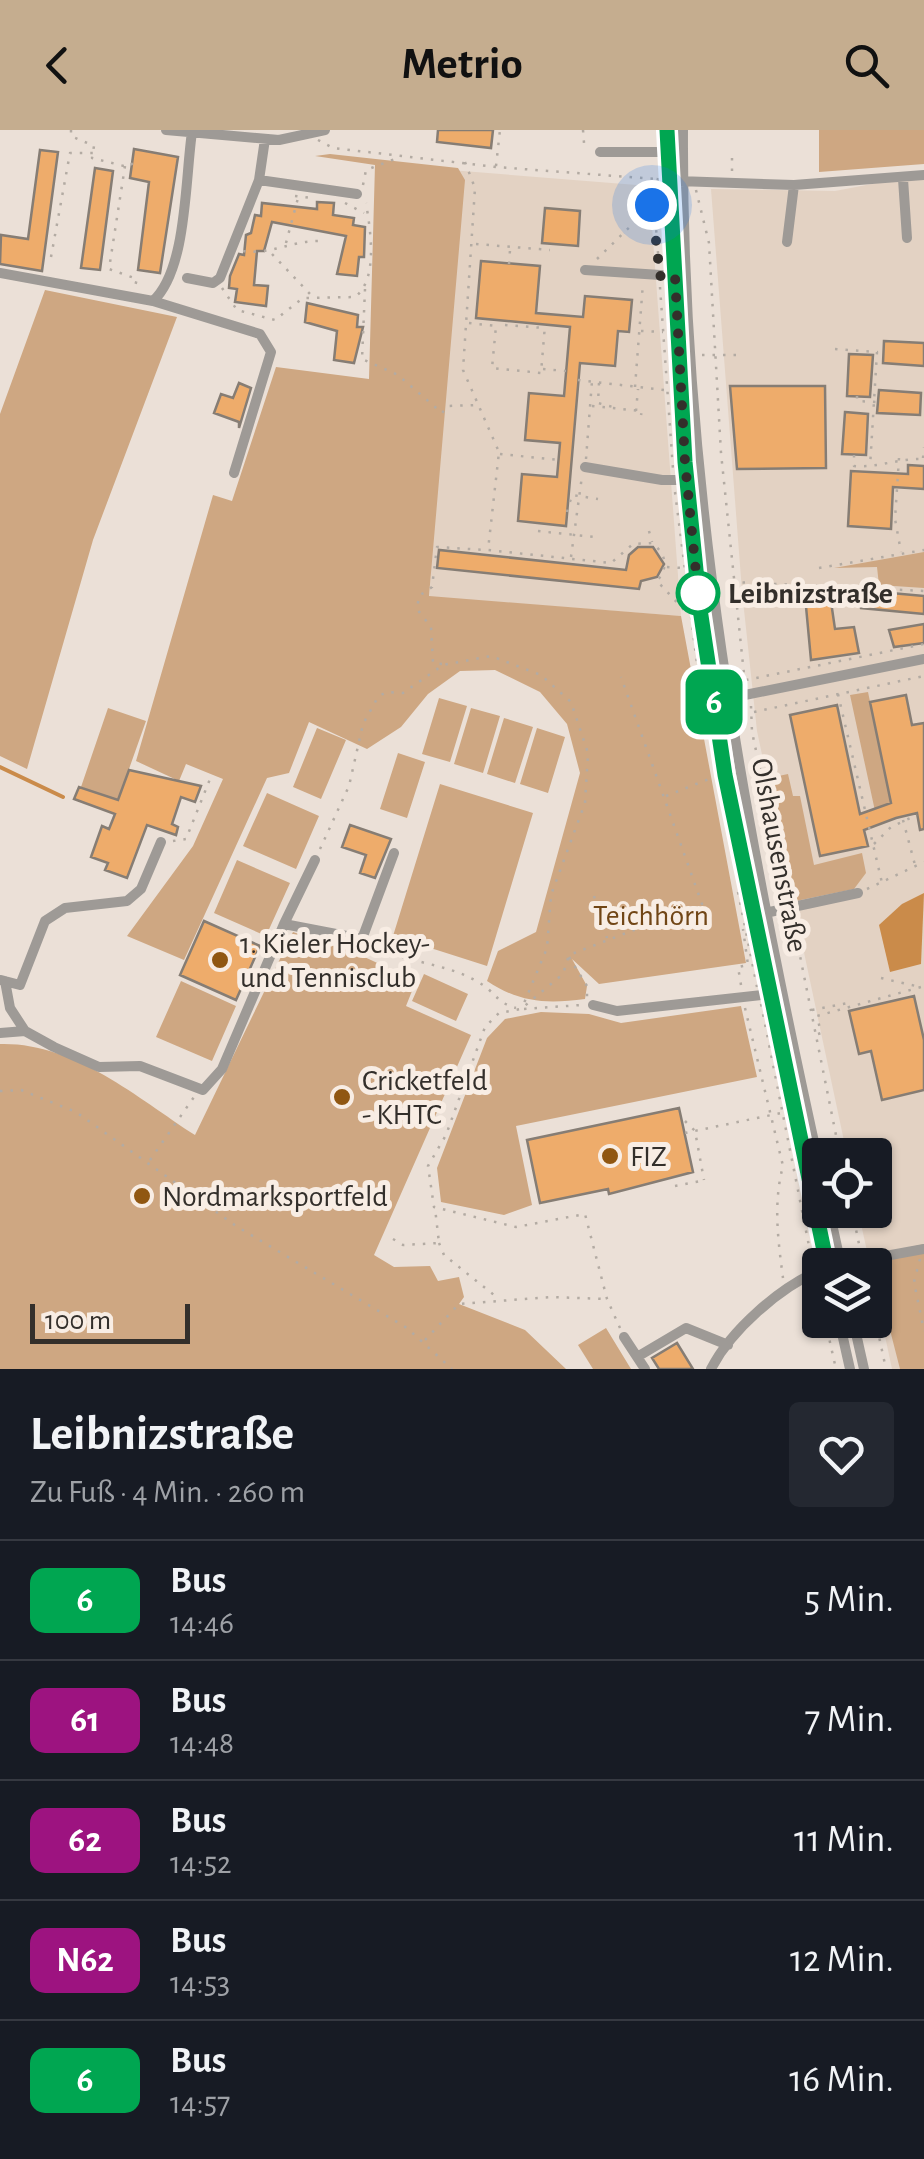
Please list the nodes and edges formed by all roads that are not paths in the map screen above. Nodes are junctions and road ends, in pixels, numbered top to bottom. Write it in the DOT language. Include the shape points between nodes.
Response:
graph roads {
  1 [pos="166,130"];
  2 [pos="667,130"];
  3 [pos="683,130"];
  4 [pos="192,132"];
  5 [pos="320,132"];
  6 [pos="215,133"];
  7 [pos="265,140"];
  8 [pos="600,152"];
  9 [pos="662,152"];
  10 [pos="924,175"];
  11 [pos="903,178"];
  12 [pos="259,180"];
  13 [pos="663,180"];
  14 [pos="687,180"];
  15 [pos="794,186"];
  16 [pos="361,198"];
  17 [pos="906,238"];
  18 [pos="787,242"];
  19 [pos="585,270"];
  20 [pos="0,273"];
  21 [pos="675,276"];
  22 [pos="188,278"];
  23 [pos="153,302"];
  24 [pos="585,467"];
  25 [pos="234,473"];
  26 [pos="700,478"];
  27 [pos="686,480"];
  28 [pos="924,659"];
  29 [pos="720,700"];
  30 [pos="161,842"];
  31 [pos="394,853"];
  32 [pos="315,860"];
  33 [pos="858,893"];
  34 [pos="765,913"];
  35 [pos="284,924"];
  36 [pos="2,980"];
  37 [pos="764,995"];
  38 [pos="590,1005"];
  39 [pos="24,1031"];
  40 [pos="0,1033"];
  41 [pos="813,1138"];
  42 [pos="823,1248"];
  43 [pos="924,1249"];
  44 [pos="892,1255"];
  45 [pos="802,1280"];
  46 [pos="624,1337"];
  47 [pos="843,1338"];
  48 [pos="857,1338"];
  49 [pos="728,1345"];
  50 [pos="637,1356"];
  51 [pos="645,1369"];
  52 [pos="711,1369"];
  53 [pos="850,1369"];
  54 [pos="864,1369"];
  1 -- 4 [label="street"];
  2 -- 9 [label="street, Olshausenstraße"];
  3 -- 14 [label="street, Olshausenstraße"];
  4 -- 6 [label="street"];
  4 -- 23 [label="street" via="175,262 168,287"];
  5 -- 7 [label="street"];
  6 -- 7 [label="street"];
  7 -- 12 [label="street"];
  8 -- 9 [label="street"];
  9 -- 13 [label="street, Olshausenstraße"];
  10 -- 11 [label="street"];
  11 -- 15 [label="street"];
  11 -- 17 [label="street"];
  12 -- 16 [label="street"];
  12 -- 22 [label="street" via="217,281"];
  13 -- 14 [label="street"];
  13 -- 21 [label="street, Olshausenstraße"];
  14 -- 15 [label="street"];
  14 -- 26 [label="street, Olshausenstraße"];
  15 -- 18 [label="street"];
  19 -- 21 [label="street"];
  20 -- 23 [label="street"];
  21 -- 27 [label="street, Olshausenstraße"];
  23 -- 25 [label="street" via="260,334 271,352"];
  24 -- 27 [label="street"];
  26 -- 27 [label="street"];
  26 -- 29 [label="street, Olshausenstraße"];
  27 -- 29 [label="street, Olshausenstraße"];
  28 -- 29 [label="street"];
  29 -- 34 [label="street, Olshausenstraße"];
  29 -- 37 [label="street, Olshausenstraße" via="725,775"];
  30 -- 36 [label="street" via="141,889 127,900 65,908 46,921 20,985"];
  31 -- 35 [label="street" via="362,939"];
  32 -- 35 [label="street"];
  33 -- 34 [label="street" via="792,914"];
  34 -- 41 [label="street, Olshausenstraße"];
  35 -- 39 [label="street" via="222,1069 203,1090 140,1066 100,1067"];
  36 -- 39 [label="street"];
  37 -- 38 [label="street" via="617,1011"];
  37 -- 42 [label="street, Olshausenstraße"];
  39 -- 40 [label="street"];
  43 -- 44 [label="street"];
  45 -- 49 [label="street"];
  46 -- 50 [label="street"];
  47 -- 53 [label="street"];
  48 -- 54 [label="street"];
  49 -- 50 [label="street" via="686,1328"];
  49 -- 52 [label="street"];
  50 -- 51 [label="street"];
}
